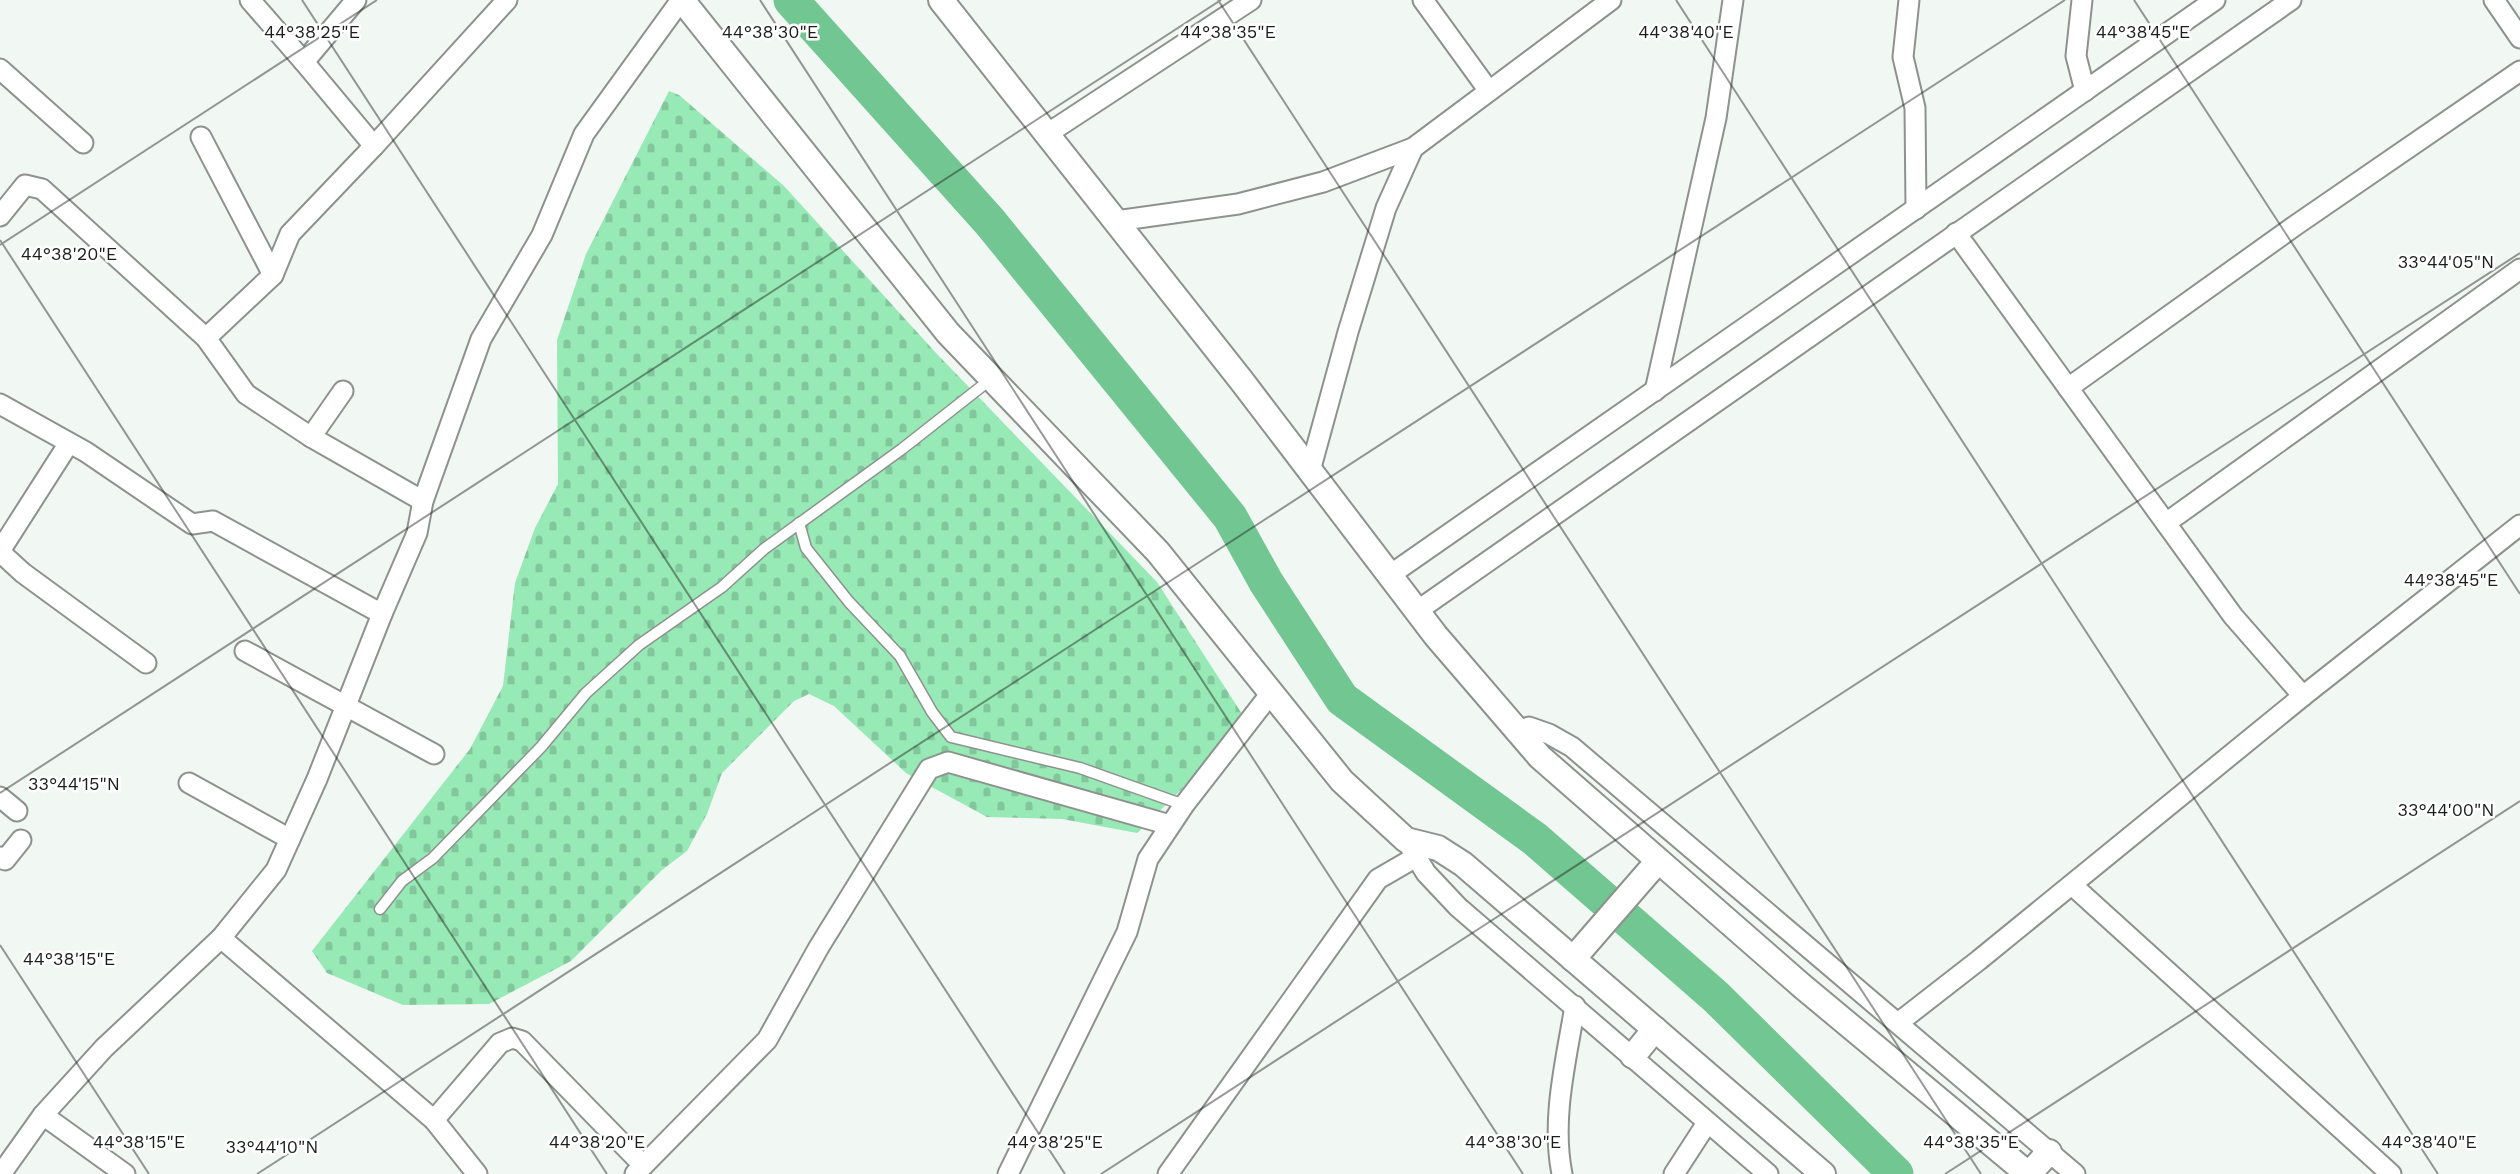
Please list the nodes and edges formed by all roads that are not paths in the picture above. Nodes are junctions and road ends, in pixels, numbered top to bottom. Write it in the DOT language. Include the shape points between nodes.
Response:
graph roads {
  1 [pos="356,0"];
  2 [pos="507,0"];
  3 [pos="681,0"];
  4 [pos="942,0"];
  5 [pos="1251,0"];
  6 [pos="1423,0"];
  7 [pos="1611,0"];
  8 [pos="1733,0"];
  9 [pos="1909,0"];
  10 [pos="2082,0"];
  11 [pos="2216,0"];
  12 [pos="2291,0"];
  13 [pos="2494,0"];
  14 [pos="253,1"];
  15 [pos="2520,38"];
  16 [pos="304,62"];
  17 [pos="0,69"];
  18 [pos="2520,71"];
  19 [pos="1489,91"];
  20 [pos="2085,91"];
  21 [pos="1047,134"];
  22 [pos="201,137"];
  23 [pos="83,143"];
  24 [pos="374,146"];
  25 [pos="1413,148"];
  26 [pos="1916,209"];
  27 [pos="0,216"];
  28 [pos="1116,221"];
  29 [pos="1956,233"];
  30 [pos="2520,269"];
  31 [pos="273,275"];
  32 [pos="206,338"];
  33 [pos="991,378"];
  34 [pos="2068,388"];
  35 [pos="1654,390"];
  36 [pos="343,391"];
  37 [pos="0,404"];
  38 [pos="311,437"];
  39 [pos="69,443"];
  40 [pos="1311,471"];
  41 [pos="423,501"];
  42 [pos="799,523"];
  43 [pos="2166,523"];
  44 [pos="2520,526"];
  45 [pos="0,552"];
  46 [pos="1390,575"];
  47 [pos="1417,611"];
  48 [pos="382,614"];
  49 [pos="245,651"];
  50 [pos="146,663"];
  51 [pos="1271,694"];
  52 [pos="2303,696"];
  53 [pos="346,705"];
  54 [pos="1516,732"];
  55 [pos="434,754"];
  56 [pos="189,783"];
  57 [pos="0,797"];
  58 [pos="1184,806"];
  59 [pos="17,811"];
  60 [pos="1170,825"];
  61 [pos="290,839"];
  62 [pos="21,840"];
  63 [pos="1411,848"];
  64 [pos="0,857"];
  65 [pos="1658,861"];
  66 [pos="2072,885"];
  67 [pos="380,909"];
  68 [pos="222,938"];
  69 [pos="1573,959"];
  70 [pos="1575,1006"];
  71 [pos="1898,1023"];
  72 [pos="1655,1029"];
  73 [pos="1633,1056"];
  74 [pos="43,1115"];
  75 [pos="434,1120"];
  76 [pos="1707,1124"];
  77 [pos="2049,1152"];
  78 [pos="639,1170"];
  79 [pos="1,1174"];
  80 [pos="125,1174"];
  81 [pos="477,1174"];
  82 [pos="1008,1174"];
  83 [pos="1168,1174"];
  84 [pos="1562,1174"];
  85 [pos="1674,1174"];
  86 [pos="1768,1174"];
  87 [pos="1823,1174"];
  88 [pos="2029,1174"];
  89 [pos="2075,1174"];
  90 [pos="2392,1174"];
  1 -- 16 [label="street"];
  2 -- 24 [label="street"];
  3 -- 33 [label="street" via="948,333"];
  3 -- 41 [label="street" via="584,134 542,235 481,339"];
  4 -- 21 [label="street"];
  5 -- 21 [label="street"];
  6 -- 19 [label="street"];
  7 -- 19 [label="street"];
  8 -- 35 [label="street" via="1716,118"];
  9 -- 26 [label="street" via="1903,57 1915,108"];
  10 -- 20 [label="street" via="2076,56"];
  11 -- 20 [label="street"];
  12 -- 29 [label="street"];
  13 -- 15 [label="street"];
  14 -- 16 [label="street"];
  16 -- 24 [label="street"];
  17 -- 23 [label="street"];
  18 -- 34 [label="street"];
  19 -- 25 [label="street"];
  20 -- 26 [label="street"];
  21 -- 28 [label="street"];
  22 -- 31 [label="street"];
  24 -- 31 [label="street" via="290,234"];
  25 -- 28 [label="street" via="1323,182 1238,204"];
  25 -- 40 [label="street" via="1386,208"];
  26 -- 35 [label="street"];
  27 -- 32 [label="street" via="25,185 42,188"];
  28 -- 40 [label="street"];
  29 -- 34 [label="street"];
  29 -- 47 [label="street"];
  30 -- 43 [label="street"];
  31 -- 32 [label="street"];
  32 -- 38 [label="street" via="246,394"];
  33 -- 42 [label="lane"];
  33 -- 51 [label="street" via="1158,552"];
  34 -- 43 [label="street"];
  35 -- 46 [label="street"];
  36 -- 38 [label="street"];
  37 -- 39 [label="street"];
  38 -- 41 [label="street"];
  39 -- 45 [label="street"];
  39 -- 48 [label="street" via="192,524 213,521"];
  40 -- 46 [label="street"];
  41 -- 48 [label="street" via="417,533"];
  42 -- 58 [label="lane" via="806,548 900,656 951,737 1080,768"];
  42 -- 67 [label="lane" via="722,587 639,645 586,693 541,747 433,858 402,881"];
  43 -- 52 [label="street" via="2233,616"];
  44 -- 52 [label="street"];
  45 -- 50 [label="street"];
  46 -- 47 [label="street"];
  47 -- 54 [label="street"];
  48 -- 53 [label="street"];
  49 -- 53 [label="street"];
  51 -- 58 [label="street"];
  51 -- 63 [label="street" via="1342,781"];
  52 -- 66 [label="street"];
  53 -- 55 [label="street"];
  53 -- 61 [label="street"];
  54 -- 65 [label="street"];
  54 -- 71 [label="street" via="1529,727 1572,747"];
  56 -- 61 [label="street"];
  57 -- 59 [label="street"];
  58 -- 60 [label="street"];
  60 -- 78 [label="street" via="948,762 929,769 819,947 768,1040"];
  60 -- 82 [label="street" via="1148,859 1127,932"];
  61 -- 68 [label="street" via="276,870"];
  62 -- 64 [label="street" via="5,860"];
  63 -- 69 [label="street" via="1438,848 1463,864"];
  63 -- 70 [label="street" via="1441,891"];
  63 -- 83 [label="street" via="1378,879"];
  65 -- 69 [label="street"];
  65 -- 88 [label="street"];
  66 -- 71 [label="street"];
  66 -- 90 [label="street"];
  68 -- 74 [label="street" via="104,1048"];
  68 -- 75 [label="street"];
  69 -- 72 [label="street"];
  70 -- 73 [label="street"];
  70 -- 84 [label="street" via="1558,1112"];
  71 -- 77 [label="street"];
  72 -- 73 [label="street"];
  72 -- 87 [label="street"];
  73 -- 76 [label="street"];
  74 -- 79 [label="street"];
  74 -- 80 [label="street"];
  75 -- 78 [label="street" via="500,1043 512,1038 522,1041"];
  75 -- 81 [label="street"];
  76 -- 85 [label="street"];
  76 -- 86 [label="street"];
  77 -- 88 [label="street"];
  77 -- 89 [label="street"];
}
